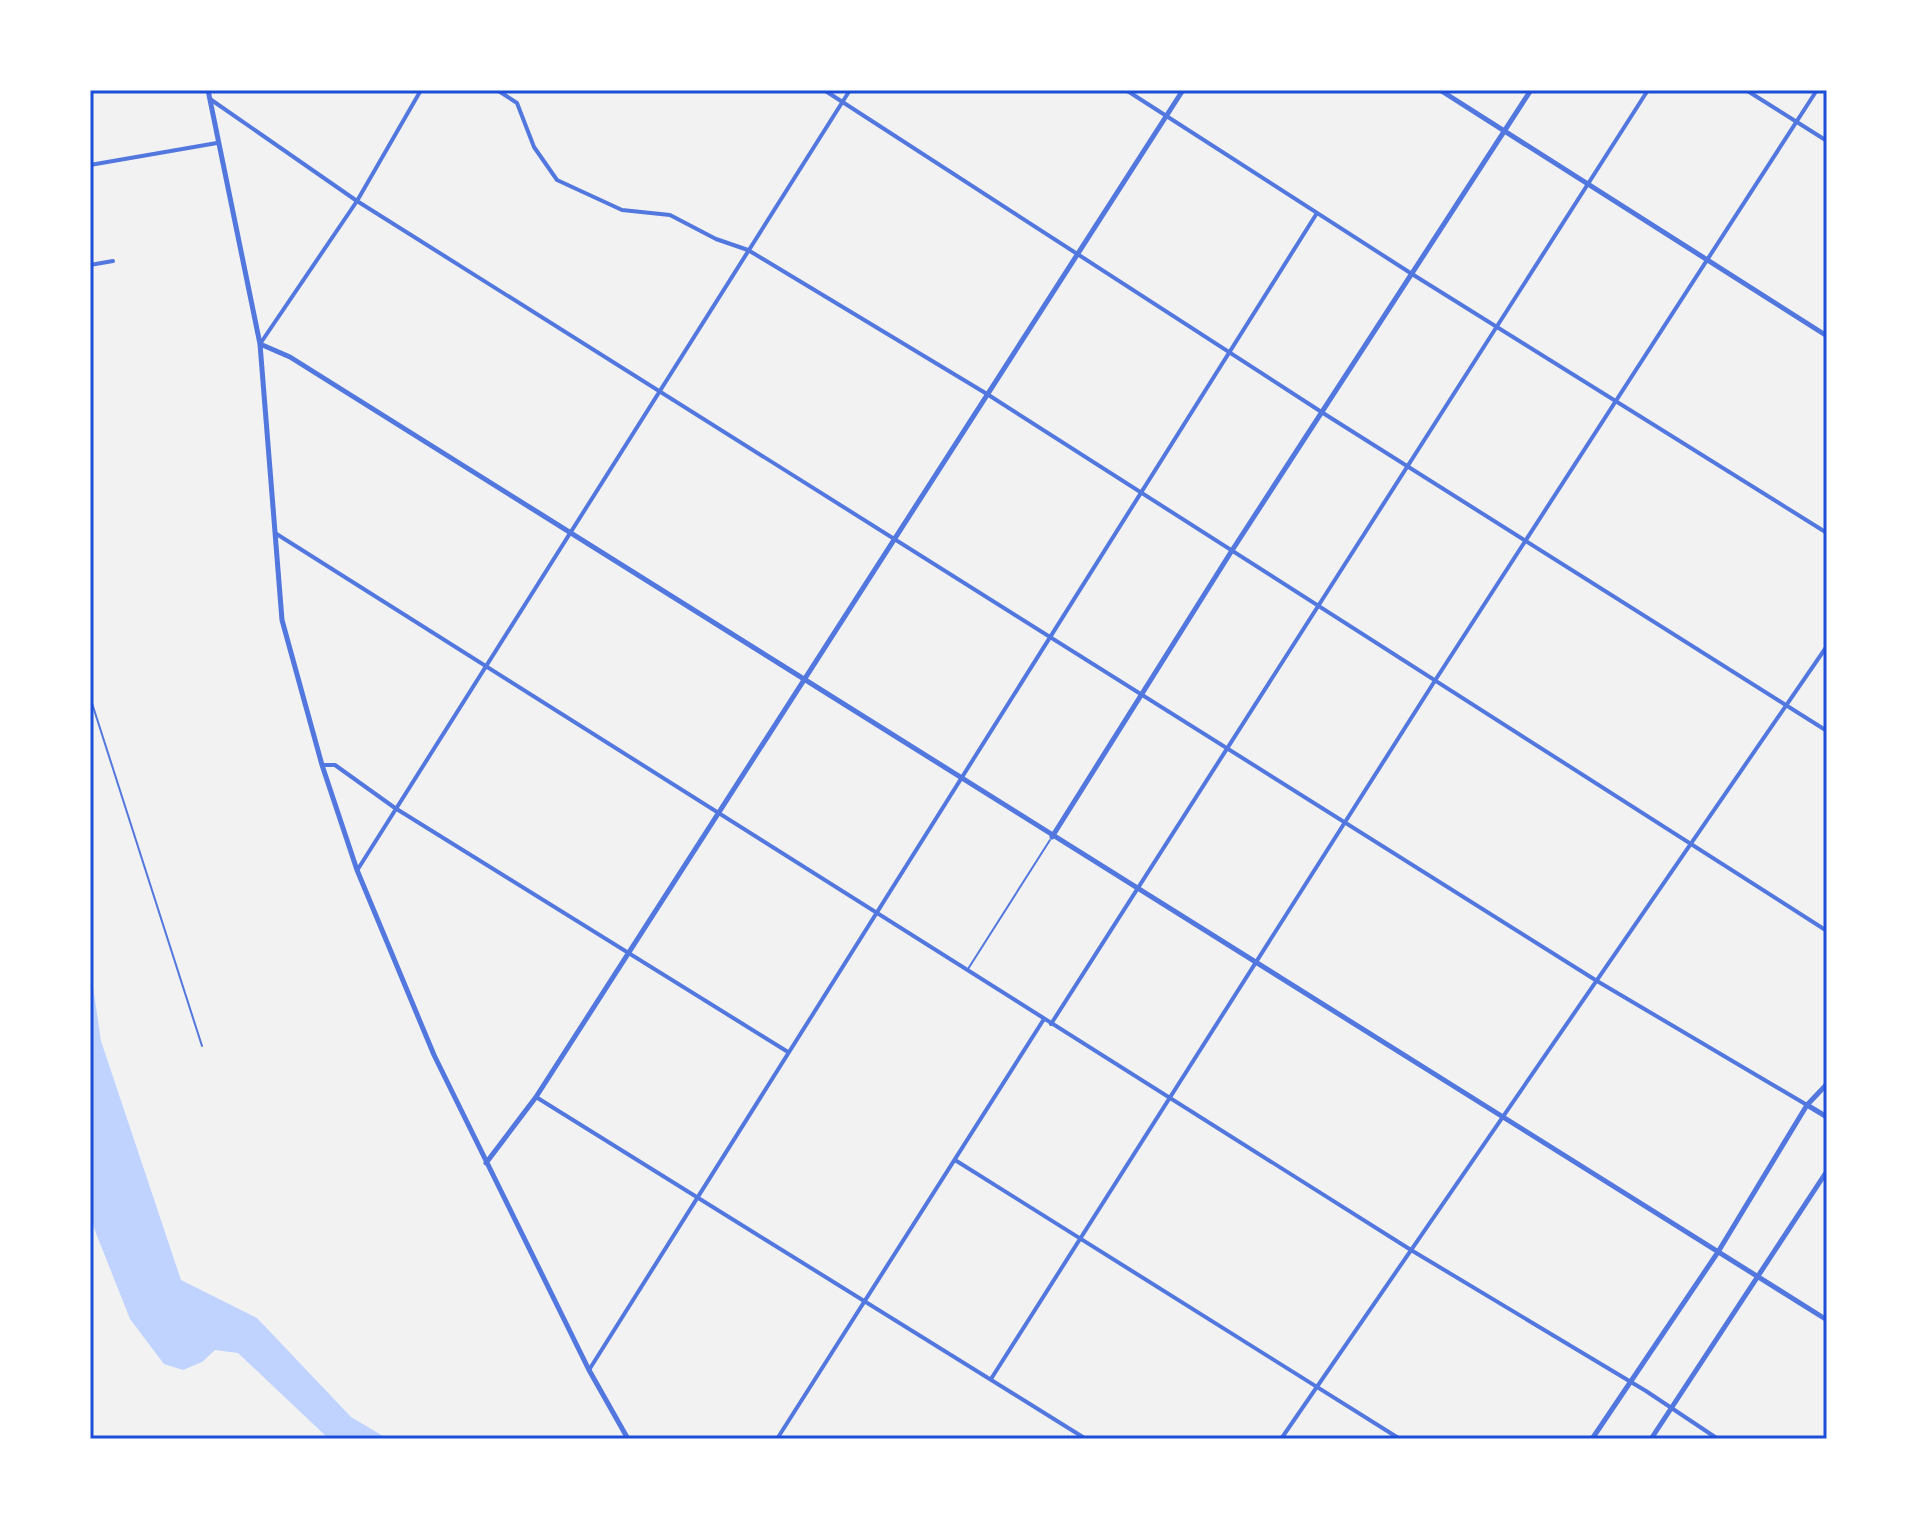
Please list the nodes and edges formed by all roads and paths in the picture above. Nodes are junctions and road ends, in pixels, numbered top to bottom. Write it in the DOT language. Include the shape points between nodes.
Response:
graph roads {
  1 [pos="208,90"];
  2 [pos="421,90"];
  3 [pos="497,90"];
  4 [pos="824,90"];
  5 [pos="850,90"];
  6 [pos="1126,90"];
  7 [pos="1183,90"];
  8 [pos="1440,90"];
  9 [pos="1531,90"];
  10 [pos="1648,90"];
  11 [pos="1746,90"];
  12 [pos="1817,90"];
  13 [pos="210,99"];
  14 [pos="843,101"];
  15 [pos="1166,116"];
  16 [pos="1796,123"];
  17 [pos="1504,131"];
  18 [pos="1827,141"];
  19 [pos="217,143"];
  20 [pos="90,165"];
  21 [pos="1586,183"];
  22 [pos="357,201"];
  23 [pos="1317,213"];
  24 [pos="748,250"];
  25 [pos="1077,253"];
  26 [pos="1708,260"];
  27 [pos="113,261"];
  28 [pos="90,265"];
  29 [pos="1412,274"];
  30 [pos="1496,326"];
  31 [pos="1827,336"];
  32 [pos="260,344"];
  33 [pos="1229,352"];
  34 [pos="660,391"];
  35 [pos="987,394"];
  36 [pos="1617,400"];
  37 [pos="1323,413"];
  38 [pos="1406,464"];
  39 [pos="1140,493"];
  40 [pos="571,531"];
  41 [pos="273,532"];
  42 [pos="1827,533"];
  43 [pos="897,538"];
  44 [pos="1526,539"];
  45 [pos="1231,552"];
  46 [pos="1318,605"];
  47 [pos="1050,636"];
  48 [pos="1827,646"];
  49 [pos="484,664"];
  50 [pos="804,678"];
  51 [pos="1436,679"];
  52 [pos="1141,693"];
  53 [pos="90,697"];
  54 [pos="1785,704"];
  55 [pos="1827,731"];
  56 [pos="1229,748"];
  57 [pos="322,765"];
  58 [pos="961,778"];
  59 [pos="395,808"];
  60 [pos="717,811"];
  61 [pos="1346,821"];
  62 [pos="1052,837"];
  63 [pos="1692,843"];
  64 [pos="357,870"];
  65 [pos="1137,890"];
  66 [pos="876,912"];
  67 [pos="1827,931"];
  68 [pos="628,953"];
  69 [pos="1255,964"];
  70 [pos="967,970"];
  71 [pos="1597,981"];
  72 [pos="1044,1019"];
  73 [pos="1051,1024"];
  74 [pos="202,1046"];
  75 [pos="788,1053"];
  76 [pos="1827,1084"];
  77 [pos="536,1097"];
  78 [pos="1171,1098"];
  79 [pos="1807,1105"];
  80 [pos="1504,1117"];
  81 [pos="1827,1117"];
  82 [pos="955,1160"];
  83 [pos="486,1163"];
  84 [pos="1827,1171"];
  85 [pos="698,1197"];
  86 [pos="1081,1237"];
  87 [pos="1411,1250"];
  88 [pos="1718,1252"];
  89 [pos="1758,1278"];
  90 [pos="865,1301"];
  91 [pos="1827,1320"];
  92 [pos="589,1370"];
  93 [pos="991,1379"];
  94 [pos="1630,1382"];
  95 [pos="1318,1386"];
  96 [pos="1672,1409"];
  97 [pos="628,1439"];
  98 [pos="777,1439"];
  99 [pos="1086,1439"];
  100 [pos="1281,1439"];
  101 [pos="1400,1439"];
  102 [pos="1592,1439"];
  103 [pos="1651,1439"];
  104 [pos="1718,1439"];
  1 -- 13 [label="street"];
  2 -- 22 [label="street"];
  3 -- 24 [label="street" via="517,103 534,147 557,180 622,210 670,215"];
  4 -- 14 [label="street"];
  5 -- 14 [label="street"];
  6 -- 15 [label="street"];
  7 -- 15 [label="street"];
  8 -- 17 [label="street"];
  9 -- 17 [label="street"];
  10 -- 21 [label="street"];
  11 -- 16 [label="street"];
  12 -- 16 [label="street"];
  13 -- 19 [label="street"];
  13 -- 22 [label="street"];
  14 -- 24 [label="street"];
  14 -- 25 [label="street"];
  15 -- 23 [label="street"];
  15 -- 25 [label="street"];
  16 -- 18 [label="street"];
  16 -- 26 [label="street"];
  17 -- 21 [label="street"];
  17 -- 29 [label="street"];
  19 -- 20 [label="street"];
  19 -- 32 [label="street"];
  21 -- 26 [label="street"];
  21 -- 30 [label="street"];
  22 -- 32 [label="street"];
  22 -- 34 [label="street"];
  23 -- 29 [label="street"];
  23 -- 33 [label="street"];
  24 -- 34 [label="street"];
  24 -- 35 [label="street"];
  25 -- 33 [label="street"];
  25 -- 35 [label="street"];
  26 -- 31 [label="street"];
  26 -- 36 [label="street"];
  27 -- 28 [label="street"];
  29 -- 30 [label="street"];
  29 -- 37 [label="street"];
  30 -- 36 [label="street"];
  30 -- 38 [label="street"];
  32 -- 40 [label="street" via="290,357"];
  32 -- 41 [label="street"];
  33 -- 37 [label="street"];
  33 -- 39 [label="street"];
  34 -- 40 [label="street"];
  34 -- 43 [label="street"];
  35 -- 39 [label="street"];
  35 -- 43 [label="street"];
  36 -- 42 [label="street"];
  36 -- 44 [label="street"];
  37 -- 38 [label="street"];
  37 -- 45 [label="street"];
  38 -- 44 [label="street"];
  38 -- 46 [label="street"];
  39 -- 45 [label="street"];
  39 -- 47 [label="street"];
  40 -- 49 [label="street"];
  40 -- 50 [label="street"];
  41 -- 49 [label="street"];
  41 -- 57 [label="street" via="282,620"];
  43 -- 47 [label="street"];
  43 -- 50 [label="street"];
  44 -- 51 [label="street"];
  44 -- 54 [label="street"];
  45 -- 46 [label="street"];
  45 -- 52 [label="street"];
  46 -- 51 [label="street"];
  46 -- 56 [label="street"];
  47 -- 52 [label="street"];
  47 -- 58 [label="street"];
  48 -- 54 [label="street"];
  49 -- 59 [label="street"];
  49 -- 60 [label="street"];
  50 -- 58 [label="street"];
  50 -- 60 [label="street"];
  51 -- 61 [label="street"];
  51 -- 63 [label="street"];
  52 -- 56 [label="street"];
  52 -- 62 [label="street"];
  53 -- 74 [label="lane"];
  54 -- 55 [label="street"];
  54 -- 63 [label="street"];
  56 -- 61 [label="street"];
  56 -- 65 [label="street"];
  57 -- 59 [label="street" via="335,765"];
  57 -- 64 [label="street"];
  58 -- 62 [label="street"];
  58 -- 66 [label="street"];
  59 -- 64 [label="street"];
  59 -- 68 [label="street"];
  60 -- 66 [label="street"];
  60 -- 68 [label="street"];
  61 -- 69 [label="street"];
  61 -- 71 [label="street"];
  62 -- 65 [label="street"];
  62 -- 70 [label="lane"];
  63 -- 67 [label="street"];
  63 -- 71 [label="street"];
  64 -- 83 [label="street" via="434,1055"];
  65 -- 69 [label="street"];
  65 -- 73 [label="street"];
  66 -- 70 [label="street"];
  66 -- 75 [label="street"];
  68 -- 75 [label="street"];
  68 -- 77 [label="street"];
  69 -- 78 [label="street"];
  69 -- 80 [label="street"];
  70 -- 72 [label="street"];
  71 -- 79 [label="street"];
  71 -- 80 [label="street"];
  72 -- 73 [label="street"];
  72 -- 82 [label="street"];
  73 -- 78 [label="street"];
  75 -- 85 [label="street"];
  76 -- 79 [label="street"];
  77 -- 83 [label="street"];
  77 -- 85 [label="street"];
  78 -- 86 [label="street"];
  78 -- 87 [label="street"];
  79 -- 81 [label="street"];
  79 -- 88 [label="street"];
  80 -- 87 [label="street"];
  80 -- 88 [label="street"];
  82 -- 86 [label="street"];
  82 -- 90 [label="street"];
  83 -- 92 [label="street"];
  84 -- 89 [label="street"];
  85 -- 90 [label="street"];
  85 -- 92 [label="street"];
  86 -- 93 [label="street"];
  86 -- 95 [label="street"];
  87 -- 94 [label="street"];
  87 -- 95 [label="street"];
  88 -- 89 [label="street"];
  88 -- 94 [label="street"];
  89 -- 91 [label="street"];
  89 -- 96 [label="street"];
  90 -- 93 [label="street"];
  90 -- 98 [label="street"];
  92 -- 97 [label="street"];
  93 -- 99 [label="street"];
  94 -- 96 [label="street"];
  94 -- 102 [label="street"];
  95 -- 100 [label="street"];
  95 -- 101 [label="street"];
  96 -- 103 [label="street"];
  96 -- 104 [label="street"];
}
